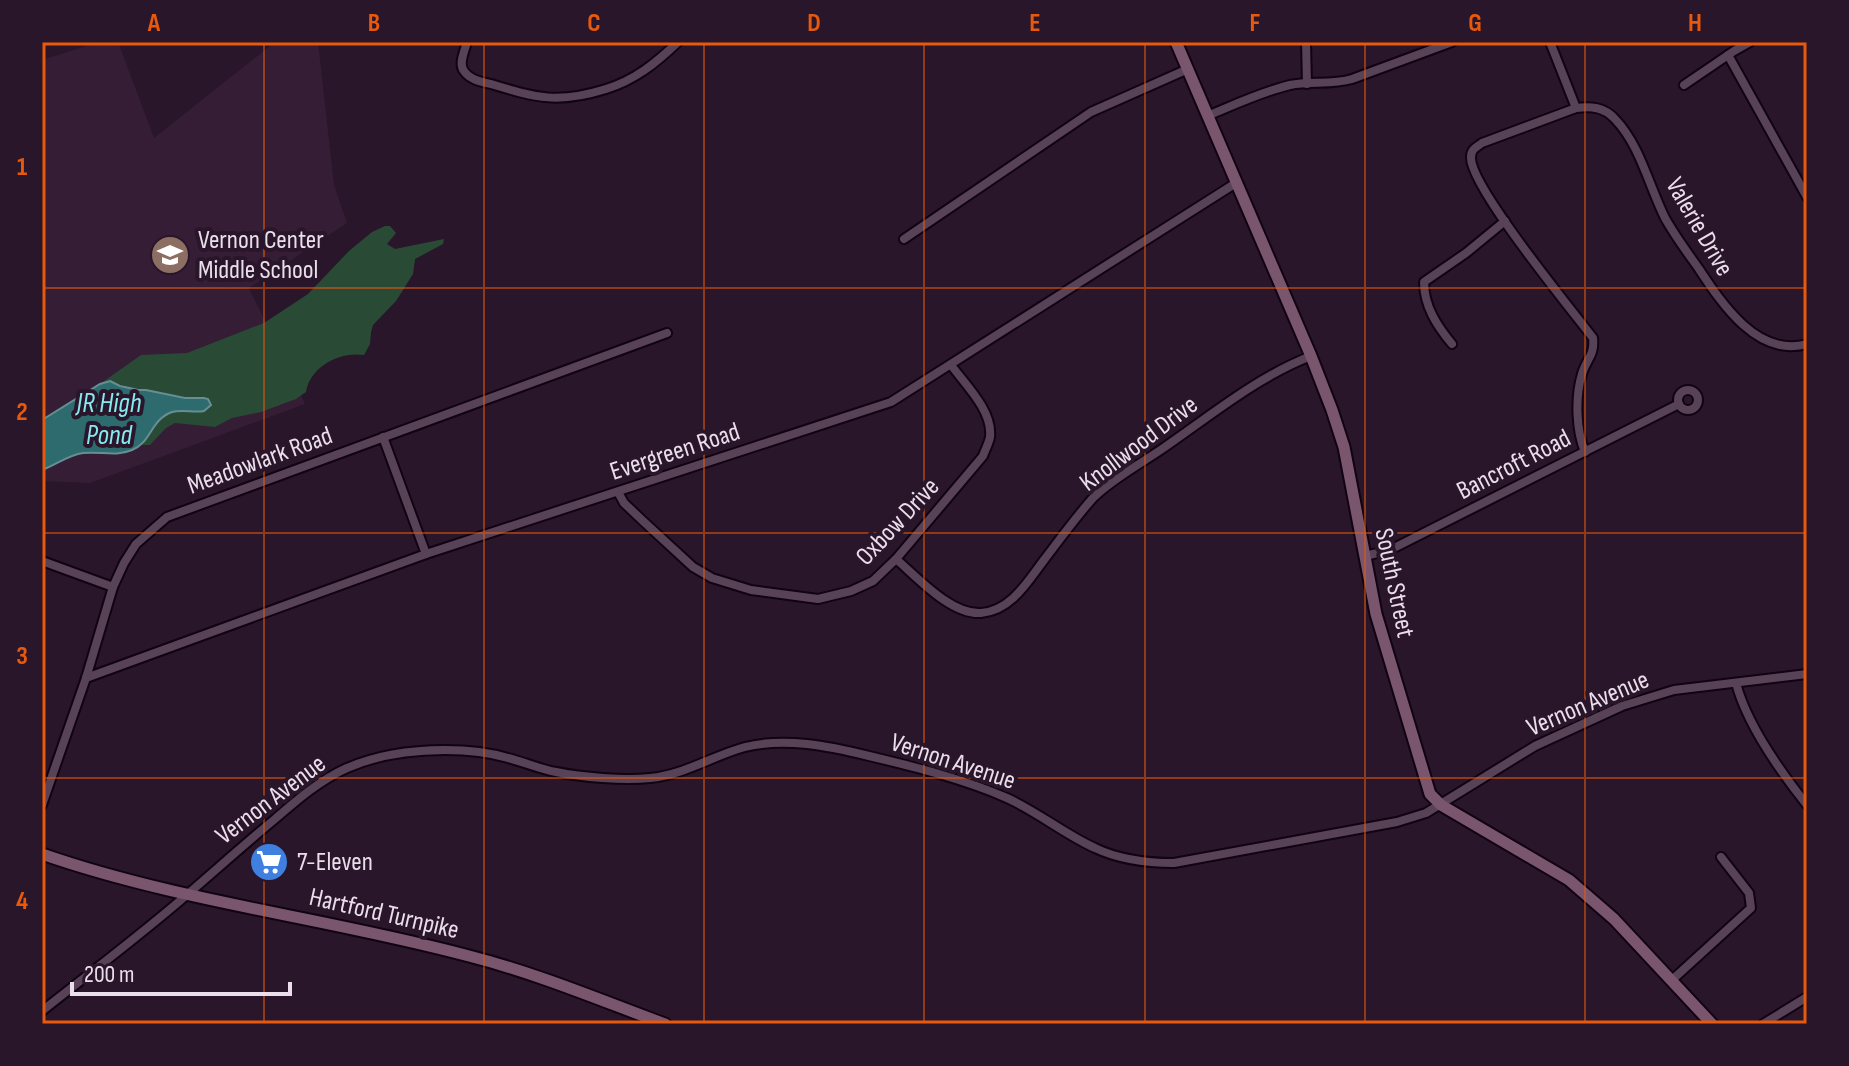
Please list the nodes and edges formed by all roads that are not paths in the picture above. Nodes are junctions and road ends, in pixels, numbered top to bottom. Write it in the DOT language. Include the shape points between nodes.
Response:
graph roads {
  1 [pos="467,42"];
  2 [pos="678,42"];
  3 [pos="1176,42"];
  4 [pos="1306,42"];
  5 [pos="1452,42"];
  6 [pos="1550,42"];
  7 [pos="1750,42"];
  8 [pos="1728,55"];
  9 [pos="1188,69"];
  10 [pos="1307,84"];
  11 [pos="1684,85"];
  12 [pos="1576,108"];
  13 [pos="1207,116"];
  14 [pos="1236,183"];
  15 [pos="1807,197"];
  16 [pos="1505,221"];
  17 [pos="904,239"];
  18 [pos="667,333"];
  19 [pos="1452,344"];
  20 [pos="1807,344"];
  21 [pos="1311,356"];
  22 [pos="951,365"];
  23 [pos="1679,404"];
  24 [pos="383,437"];
  25 [pos="1585,452"];
  26 [pos="618,492"];
  27 [pos="426,554"];
  28 [pos="1365,556"];
  29 [pos="896,559"];
  30 [pos="42,561"];
  31 [pos="113,587"];
  32 [pos="1807,674"];
  33 [pos="86,678"];
  34 [pos="1736,683"];
  35 [pos="42,805"];
  36 [pos="1441,805"];
  37 [pos="1807,805"];
  38 [pos="42,854"];
  39 [pos="1721,857"];
  40 [pos="189,894"];
  41 [pos="1672,980"];
  42 [pos="1807,997"];
  43 [pos="42,1011"];
  44 [pos="665,1024"];
  45 [pos="1712,1024"];
  46 [pos="1763,1024"];
  1 -- 2 [label="street" via="461,64 473,79 533,97 569,98 641,74"];
  3 -- 9 [label="street, South Street"];
  4 -- 10 [label="street"];
  5 -- 10 [label="street" via="1340,83"];
  6 -- 12 [label="street"];
  7 -- 8 [label="street"];
  8 -- 11 [label="street"];
  8 -- 15 [label="street"];
  9 -- 13 [label="street, South Street"];
  9 -- 17 [label="street" via="1091,112"];
  10 -- 13 [label="street" via="1271,91"];
  12 -- 16 [label="street" via="1473,149 1473,169"];
  12 -- 20 [label="street, Valerie Drive" via="1604,110 1625,132 1666,218 1730,314 1772,343"];
  13 -- 14 [label="street, South Street"];
  14 -- 21 [label="street, South Street"];
  14 -- 22 [label="street, Evergreen Road"];
  16 -- 19 [label="street" via="1424,282 1437,326"];
  16 -- 25 [label="street" via="1593,338 1593,355 1582,372 1578,398"];
  18 -- 24 [label="street, Meadowlark Road"];
  21 -- 28 [label="street, South Street" via="1344,447"];
  21 -- 29 [label="street, Knollwood Drive" via="1261,381 1095,497 1025,585 999,608 965,612"];
  22 -- 26 [label="street, Evergreen Road" via="891,402"];
  22 -- 29 [label="street, Oxbow Drive" via="988,420 990,437 983,456"];
  23 -- 25 [label="street, Bancroft Road"];
  24 -- 27 [label="street"];
  24 -- 31 [label="street, Meadowlark Road" via="167,517 136,544"];
  25 -- 28 [label="street, Bancroft Road" via="1390,550"];
  26 -- 27 [label="street, Evergreen Road"];
  26 -- 29 [label="street, Oxbow Drive" via="693,567 751,590 832,597 873,581"];
  27 -- 33 [label="street, Evergreen Road"];
  28 -- 36 [label="street, South Street" via="1376,614 1422,771 1430,794"];
  30 -- 31 [label="street"];
  31 -- 33 [label="street, Meadowlark Road"];
  32 -- 34 [label="street, Vernon Avenue"];
  33 -- 35 [label="street, Meadowlark Road"];
  34 -- 36 [label="street, Vernon Avenue" via="1674,690 1622,706 1535,746"];
  34 -- 37 [label="street" via="1767,750"];
  36 -- 40 [label="street, Vernon Avenue" via="1342,834 1174,863 1145,863 1094,848 983,789 805,743 745,747 648,779 553,772 475,752 414,752 346,768 319,784"];
  36 -- 41 [label="street" via="1569,880"];
  38 -- 40 [label="street, Hartford Turnpike"];
  39 -- 41 [label="street" via="1749,893 1751,908"];
  40 -- 43 [label="street, Vernon Avenue"];
  40 -- 44 [label="street, Hartford Turnpike" via="468,955"];
  41 -- 45 [label="street"];
  42 -- 46 [label="street"];
}
